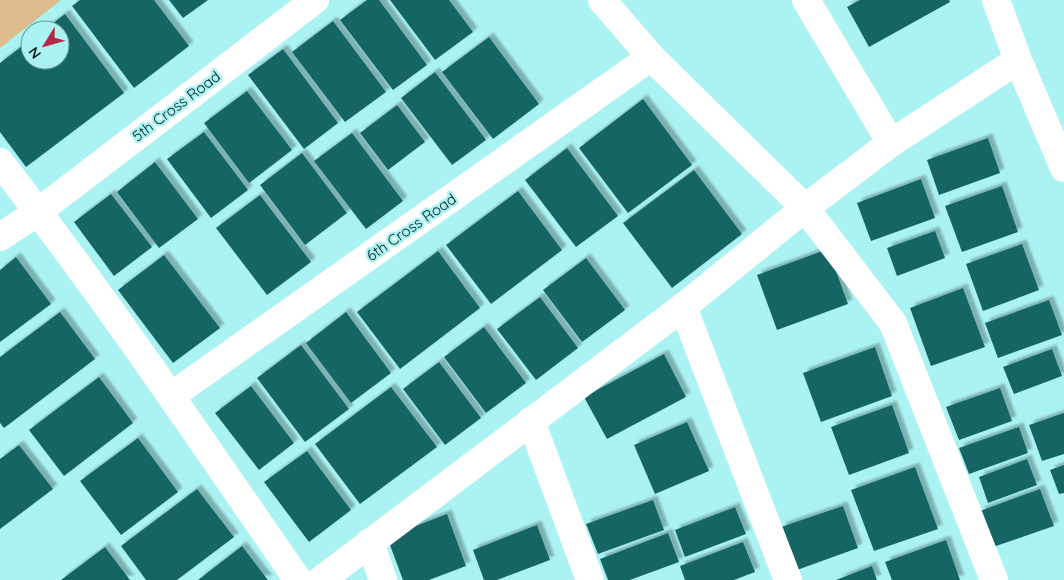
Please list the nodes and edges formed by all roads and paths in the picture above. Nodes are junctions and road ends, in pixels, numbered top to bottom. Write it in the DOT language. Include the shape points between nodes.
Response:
graph roads {
  1 [pos="314,0"];
  2 [pos="602,0"];
  3 [pos="806,0"];
  4 [pos="996,0"];
  5 [pos="651,57"];
  6 [pos="1018,60"];
  7 [pos="891,143"];
  8 [pos="0,162"];
  9 [pos="1064,168"];
  10 [pos="805,208"];
  11 [pos="38,212"];
  12 [pos="0,237"];
  13 [pos="683,307"];
  14 [pos="171,396"];
  15 [pos="531,421"];
  16 [pos="370,542"];
  17 [pos="298,580"];
  18 [pos="321,580"];
  19 [pos="383,580"];
  20 [pos="590,580"];
  21 [pos="788,580"];
  22 [pos="994,580"];
  1 -- 11 [label="street, 5th Cross Road"];
  2 -- 5 [label="street"];
  3 -- 7 [label="street"];
  4 -- 6 [label="street"];
  5 -- 10 [label="street"];
  5 -- 14 [label="street, 6th Cross Road"];
  6 -- 7 [label="street"];
  6 -- 9 [label="street"];
  7 -- 10 [label="street"];
  8 -- 11 [label="street"];
  10 -- 13 [label="street"];
  10 -- 22 [label="street" via="893,323"];
  11 -- 12 [label="street, 5th Cross Road"];
  11 -- 14 [label="street"];
  13 -- 15 [label="street"];
  13 -- 21 [label="street"];
  14 -- 17 [label="street"];
  15 -- 16 [label="street"];
  15 -- 20 [label="street"];
  16 -- 18 [label="street"];
  16 -- 19 [label="street"];
}
